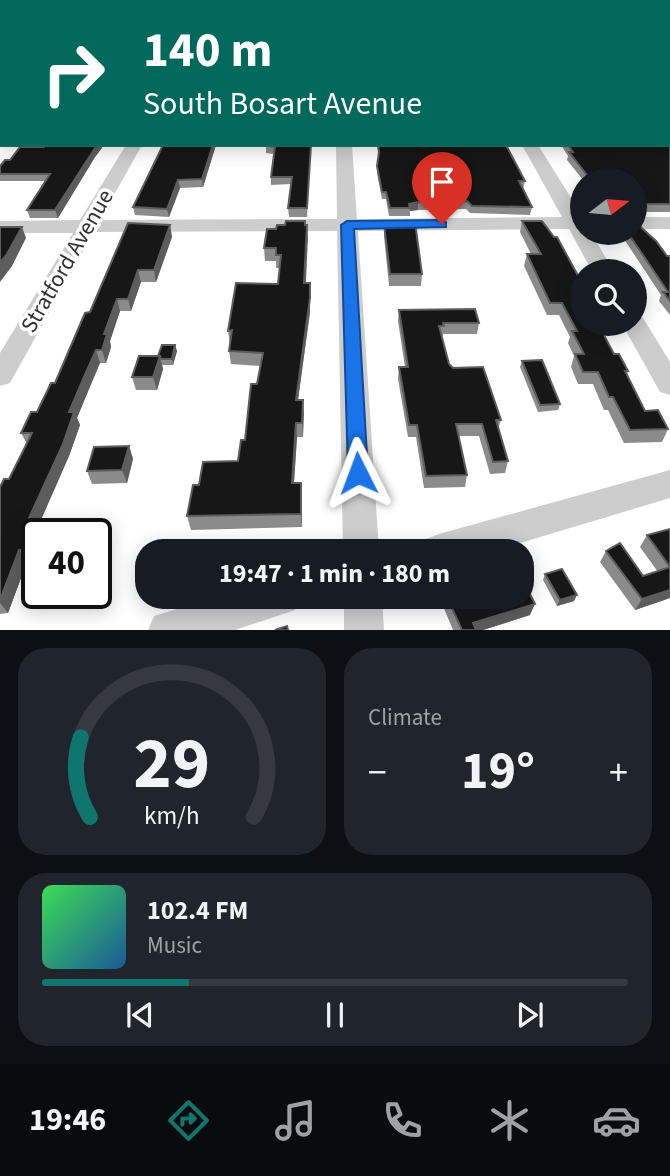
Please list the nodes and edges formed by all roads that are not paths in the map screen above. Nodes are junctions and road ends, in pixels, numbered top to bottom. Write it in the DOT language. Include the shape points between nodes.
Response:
graph roads {
  1 [pos="133,147"];
  2 [pos="344,147"];
  3 [pos="531,147"];
  4 [pos="570,209"];
  5 [pos="570,223"];
  6 [pos="648,223"];
  7 [pos="670,223"];
  8 [pos="347,225"];
  9 [pos="86,227"];
  10 [pos="0,228"];
  11 [pos="641,336"];
  12 [pos="0,376"];
  13 [pos="670,385"];
  14 [pos="670,484"];
  15 [pos="360,539"];
  16 [pos="480,539"];
  17 [pos="241,609"];
  18 [pos="363,609"];
  19 [pos="168,630"];
  20 [pos="364,630"];
  1 -- 9 [label="street, Stratford Avenue"];
  2 -- 8 [label="street"];
  3 -- 4 [label="street"];
  5 -- 8 [label="street"];
  6 -- 7 [label="street"];
  8 -- 9 [label="street"];
  8 -- 15 [label="street"];
  9 -- 10 [label="street"];
  9 -- 12 [label="street, Stratford Avenue"];
  11 -- 13 [label="street"];
  14 -- 16 [label="street"];
  17 -- 19 [label="street"];
  18 -- 20 [label="street"];
}
